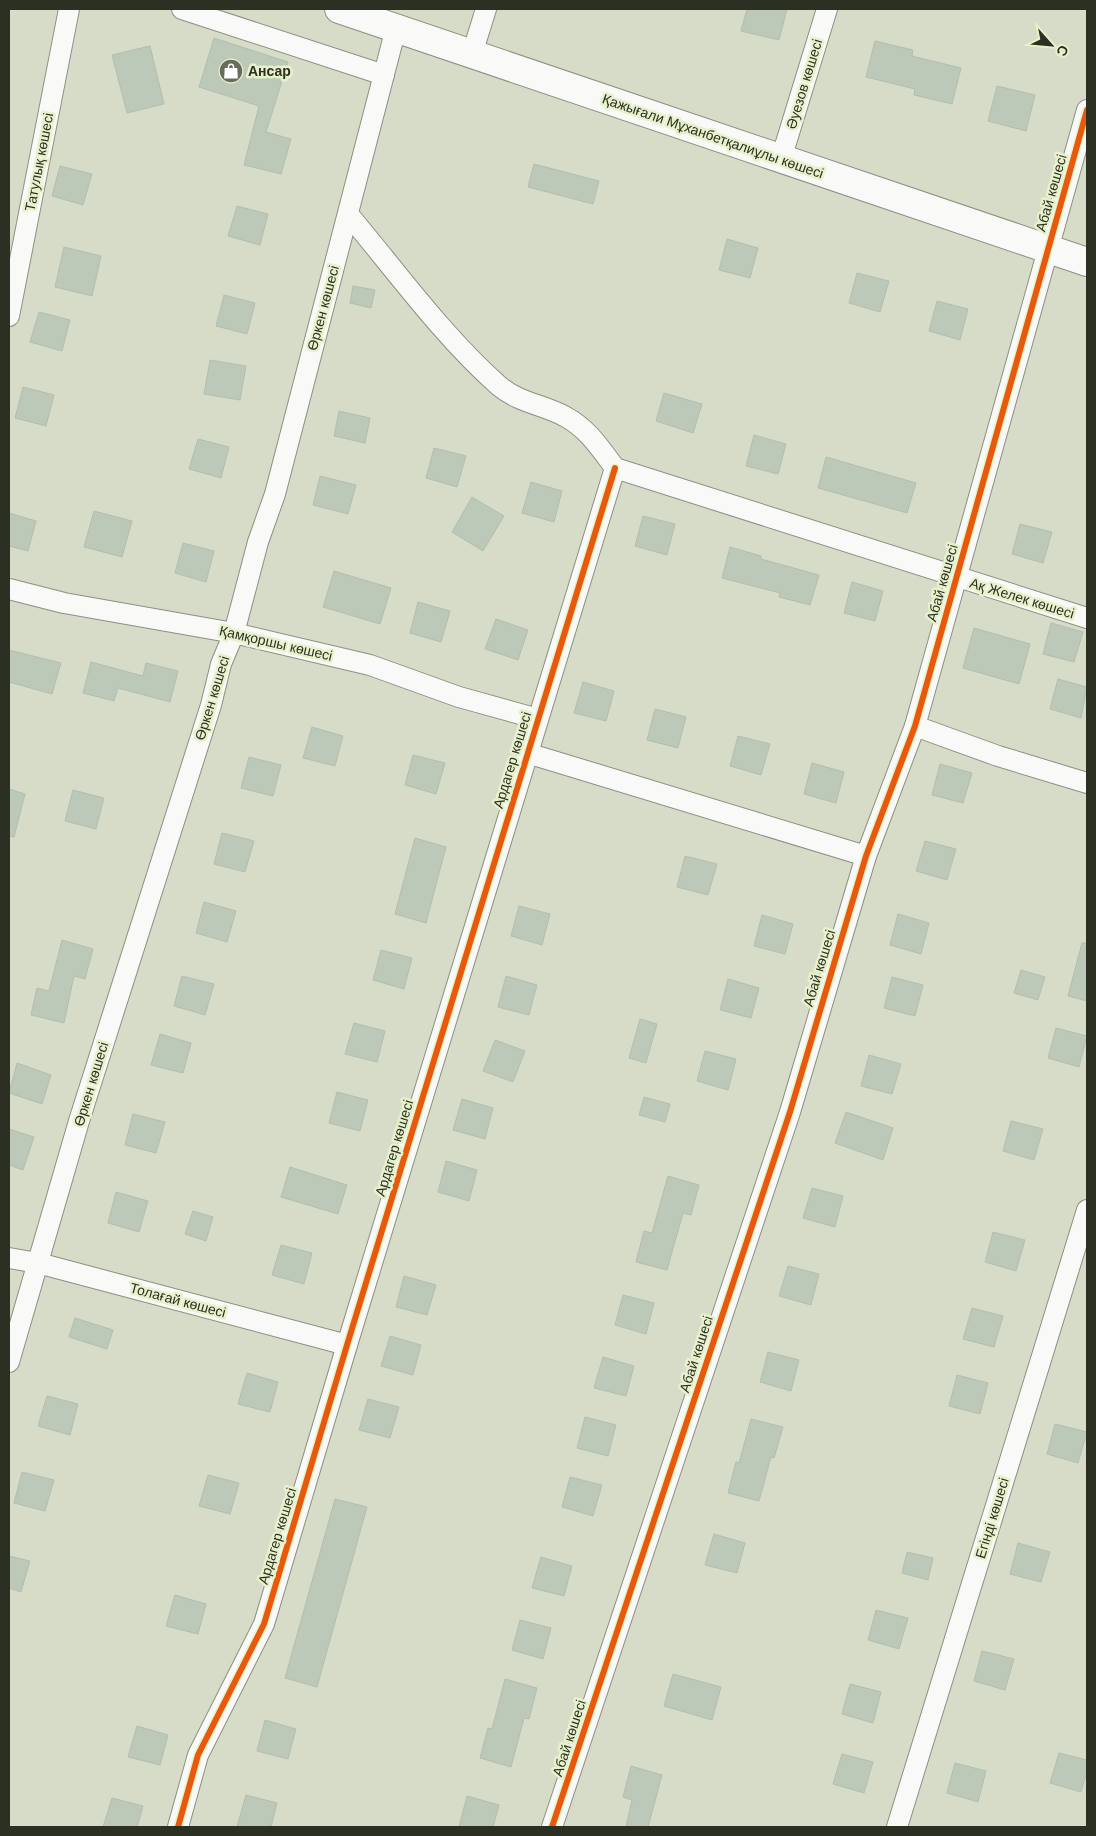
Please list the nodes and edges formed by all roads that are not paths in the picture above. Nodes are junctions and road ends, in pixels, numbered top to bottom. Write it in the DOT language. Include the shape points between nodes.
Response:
graph roads {
  1 [pos="69,9"];
  2 [pos="182,9"];
  3 [pos="340,9"];
  4 [pos="486,9"];
  5 [pos="827,9"];
  6 [pos="396,28"];
  7 [pos="472,54"];
  8 [pos="384,75"];
  9 [pos="1087,110"];
  10 [pos="781,159"];
  11 [pos="348,214"];
  12 [pos="1048,249"];
  13 [pos="1087,262"];
  14 [pos="9,316"];
  15 [pos="615,468"];
  16 [pos="956,577"];
  17 [pos="9,589"];
  18 [pos="1087,618"];
  19 [pos="234,633"];
  20 [pos="538,718"];
  21 [pos="915,726"];
  22 [pos="527,753"];
  23 [pos="1087,783"];
  24 [pos="866,856"];
  25 [pos="1087,1210"];
  26 [pos="9,1258"];
  27 [pos="38,1263"];
  28 [pos="347,1345"];
  29 [pos="9,1362"];
  30 [pos="178,1827"];
  31 [pos="552,1827"];
  32 [pos="897,1827"];
  1 -- 14 [label="street, Татулық көшесі"];
  2 -- 8 [label="street"];
  3 -- 6 [label="street, Қажығали Мұханбетқалиұлы көшесі"];
  4 -- 7 [label="street"];
  5 -- 10 [label="street, Әуезов көшесі"];
  6 -- 7 [label="street, Қажығали Мұханбетқалиұлы көшесі"];
  6 -- 8 [label="street, Өркен көшесі"];
  7 -- 10 [label="street, Қажығали Мұханбетқалиұлы көшесі"];
  8 -- 11 [label="street, Өркен көшесі"];
  9 -- 12 [label="street, Абай көшесі"];
  10 -- 12 [label="street, Қажығали Мұханбетқалиұлы көшесі"];
  11 -- 15 [label="street" via="449,335 499,386 524,402 564,416 588,432"];
  11 -- 19 [label="street, Өркен көшесі" via="275,494 258,542"];
  12 -- 13 [label="street, Қажығали Мұханбетқалиұлы көшесі"];
  12 -- 16 [label="street, Абай көшесі"];
  15 -- 16 [label="street, Ақ Желек көшесі"];
  15 -- 20 [label="street, Ардагер көшесі"];
  16 -- 18 [label="street, Ақ Желек көшесі"];
  16 -- 21 [label="street, Абай көшесі"];
  17 -- 19 [label="street, Қамқоршы көшесі" via="64,603"];
  19 -- 20 [label="street, Қамқоршы көшесі" via="370,665 459,697"];
  19 -- 27 [label="street, Өркен көшесі" via="221,664"];
  20 -- 22 [label="street, Ардагер көшесі"];
  21 -- 23 [label="street"];
  21 -- 24 [label="street, Абай көшесі"];
  22 -- 24 [label="street"];
  22 -- 28 [label="street, Ардагер көшесі"];
  24 -- 31 [label="street, Абай көшесі" via="790,1112"];
  25 -- 32 [label="street, Егінді көшесі"];
  26 -- 27 [label="street, Толағай көшесі"];
  27 -- 28 [label="street, Толағай көшесі"];
  27 -- 29 [label="street, Өркен көшесі"];
  28 -- 30 [label="street, Ардагер көшесі" via="264,1624 198,1755"];
}
